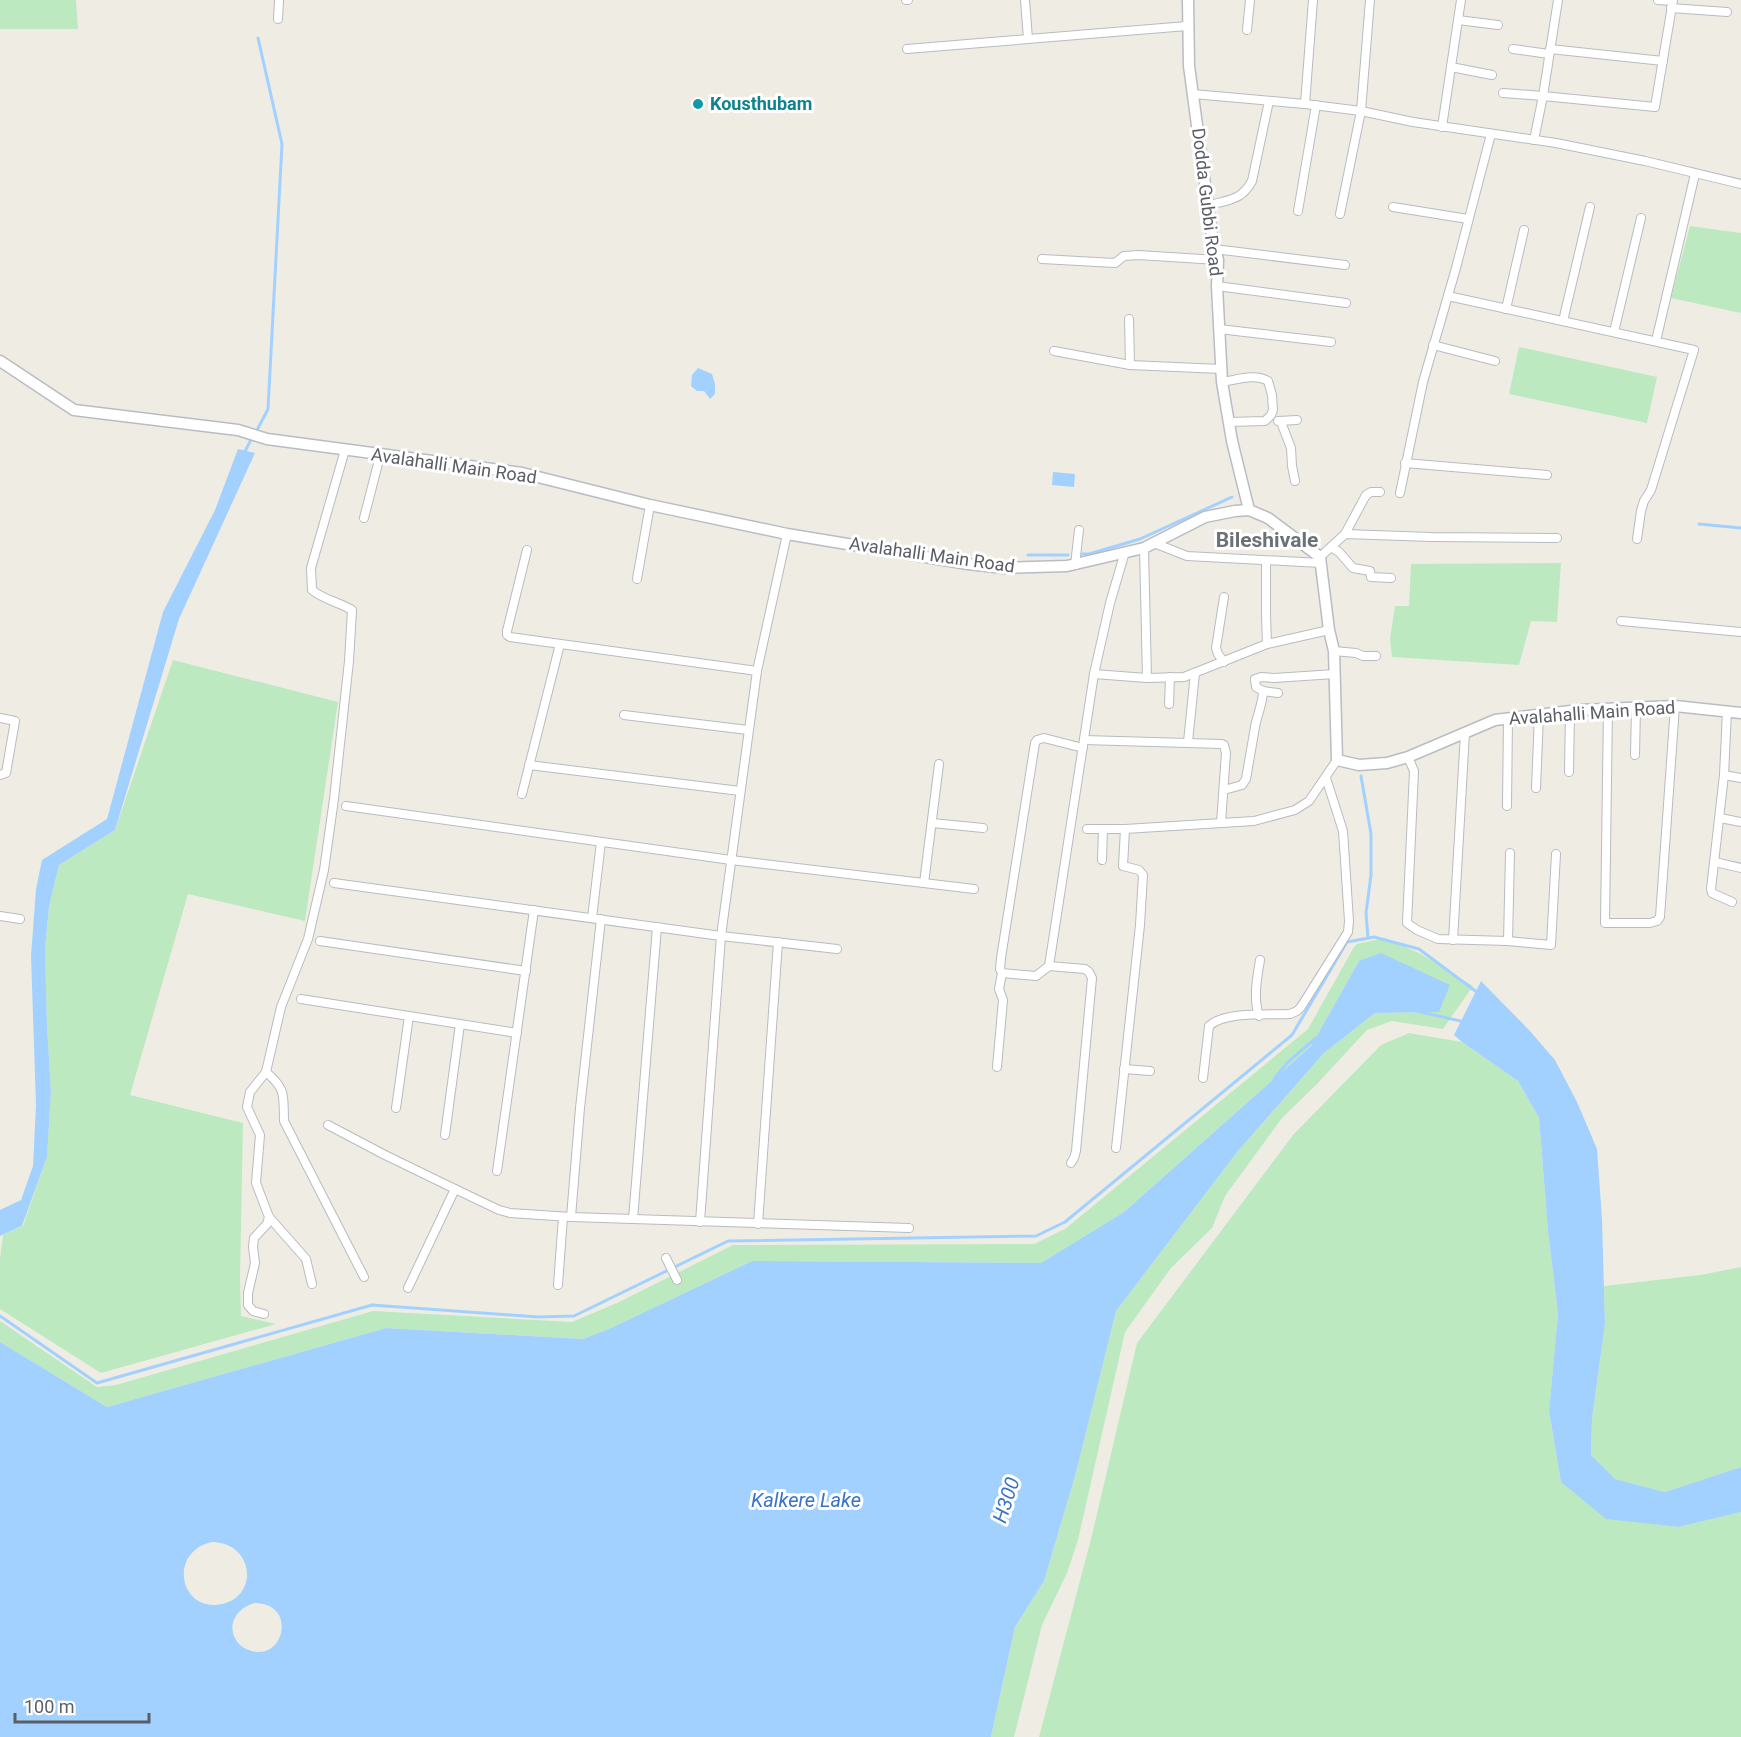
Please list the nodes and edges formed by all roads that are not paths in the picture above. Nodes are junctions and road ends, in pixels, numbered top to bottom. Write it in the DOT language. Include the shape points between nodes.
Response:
graph roads {
  1 [pos="279,0"];
  2 [pos="1025,0"];
  3 [pos="1188,0"];
  4 [pos="1250,0"];
  5 [pos="1313,0"];
  6 [pos="1370,0"];
  7 [pos="1461,0"];
  8 [pos="1558,0"];
  9 [pos="1658,0"];
  10 [pos="1672,3"];
  11 [pos="1727,12"];
  12 [pos="278,19"];
  13 [pos="1458,20"];
  14 [pos="1498,25"];
  15 [pos="1187,26"];
  16 [pos="1247,30"];
  17 [pos="1028,39"];
  18 [pos="1513,49"];
  19 [pos="907,50"];
  20 [pos="1550,51"];
  21 [pos="1662,61"];
  22 [pos="1451,67"];
  23 [pos="1492,75"];
  24 [pos="1503,93"];
  25 [pos="1193,94"];
  26 [pos="1543,96"];
  27 [pos="1269,101"];
  28 [pos="1305,104"];
  29 [pos="1316,105"];
  30 [pos="1361,111"];
  31 [pos="1442,126"];
  32 [pos="1491,134"];
  33 [pos="1534,140"];
  34 [pos="1695,174"];
  35 [pos="1741,184"];
  36 [pos="1208,206"];
  37 [pos="1393,207"];
  38 [pos="1590,207"];
  39 [pos="1298,211"];
  40 [pos="1340,214"];
  41 [pos="1641,218"];
  42 [pos="1468,219"];
  43 [pos="1524,230"];
  44 [pos="1216,254"];
  45 [pos="1042,260"];
  46 [pos="1345,265"];
  47 [pos="1217,286"];
  48 [pos="1448,296"];
  49 [pos="1346,303"];
  50 [pos="1506,309"];
  51 [pos="1129,319"];
  52 [pos="1563,321"];
  53 [pos="1219,329"];
  54 [pos="1614,332"];
  55 [pos="1656,341"];
  56 [pos="1331,342"];
  57 [pos="1433,345"];
  58 [pos="1054,351"];
  59 [pos="0,361"];
  60 [pos="1495,361"];
  61 [pos="1130,365"];
  62 [pos="1221,369"];
  63 [pos="1222,382"];
  64 [pos="1269,417"];
  65 [pos="1297,420"];
  66 [pos="1229,422"];
  67 [pos="1281,422"];
  68 [pos="345,450"];
  69 [pos="381,456"];
  70 [pos="1405,464"];
  71 [pos="1547,475"];
  72 [pos="1295,481"];
  73 [pos="1380,492"];
  74 [pos="1400,493"];
  75 [pos="650,505"];
  76 [pos="1249,510"];
  77 [pos="364,518"];
  78 [pos="1079,530"];
  79 [pos="787,534"];
  80 [pos="1345,534"];
  81 [pos="1557,538"];
  82 [pos="1638,539"];
  83 [pos="1149,545"];
  84 [pos="1331,547"];
  85 [pos="527,550"];
  86 [pos="1125,552"];
  87 [pos="1321,560"];
  88 [pos="1266,561"];
  89 [pos="1075,565"];
  90 [pos="1391,578"];
  91 [pos="637,579"];
  92 [pos="1224,597"];
  93 [pos="1621,621"];
  94 [pos="1329,630"];
  95 [pos="1741,632"];
  96 [pos="560,644"];
  97 [pos="1267,644"];
  98 [pos="1334,651"];
  99 [pos="1376,656"];
  100 [pos="1224,662"];
  101 [pos="757,671"];
  102 [pos="1195,673"];
  103 [pos="1094,674"];
  104 [pos="1335,674"];
  105 [pos="1170,677"];
  106 [pos="1147,678"];
  107 [pos="1263,690"];
  108 [pos="1278,693"];
  109 [pos="1169,704"];
  110 [pos="1675,706"];
  111 [pos="1636,707"];
  112 [pos="1608,709"];
  113 [pos="1570,711"];
  114 [pos="1727,711"];
  115 [pos="1741,714"];
  116 [pos="624,715"];
  117 [pos="1539,715"];
  118 [pos="0,717"];
  119 [pos="1508,718"];
  120 [pos="748,730"];
  121 [pos="1465,733"];
  122 [pos="1188,742"];
  123 [pos="1083,744"];
  124 [pos="1635,755"];
  125 [pos="1408,757"];
  126 [pos="1337,760"];
  127 [pos="939,764"];
  128 [pos="529,765"];
  129 [pos="1569,772"];
  130 [pos="0,775"];
  131 [pos="1724,775"];
  132 [pos="1326,778"];
  133 [pos="1741,778"];
  134 [pos="1536,788"];
  135 [pos="1224,790"];
  136 [pos="740,791"];
  137 [pos="522,794"];
  138 [pos="346,806"];
  139 [pos="1507,806"];
  140 [pos="1720,818"];
  141 [pos="1741,822"];
  142 [pos="932,823"];
  143 [pos="1221,823"];
  144 [pos="983,828"];
  145 [pos="1087,829"];
  146 [pos="1103,829"];
  147 [pos="1125,829"];
  148 [pos="601,842"];
  149 [pos="1510,853"];
  150 [pos="1556,854"];
  151 [pos="731,860"];
  152 [pos="1102,860"];
  153 [pos="1715,862"];
  154 [pos="1741,868"];
  155 [pos="334,883"];
  156 [pos="924,883"];
  157 [pos="974,889"];
  158 [pos="1732,902"];
  159 [pos="534,910"];
  160 [pos="0,916"];
  161 [pos="592,918"];
  162 [pos="20,919"];
  163 [pos="601,919"];
  164 [pos="657,927"];
  165 [pos="722,936"];
  166 [pos="1453,940"];
  167 [pos="320,941"];
  168 [pos="1508,941"];
  169 [pos="778,942"];
  170 [pos="837,950"];
  171 [pos="1260,960"];
  172 [pos="1049,966"];
  173 [pos="526,971"];
  174 [pos="1002,973"];
  175 [pos="302,999"];
  176 [pos="409,1016"];
  177 [pos="1259,1016"];
  178 [pos="460,1024"];
  179 [pos="517,1033"];
  180 [pos="997,1067"];
  181 [pos="1124,1069"];
  182 [pos="1150,1071"];
  183 [pos="267,1072"];
  184 [pos="1203,1078"];
  185 [pos="396,1108"];
  186 [pos="328,1125"];
  187 [pos="445,1135"];
  188 [pos="1116,1148"];
  189 [pos="1071,1163"];
  190 [pos="497,1171"];
  191 [pos="455,1189"];
  192 [pos="269,1217"];
  193 [pos="567,1217"];
  194 [pos="633,1220"];
  195 [pos="700,1222"];
  196 [pos="758,1224"];
  197 [pos="909,1228"];
  198 [pos="670,1265"];
  199 [pos="364,1277"];
  200 [pos="677,1280"];
  201 [pos="312,1284"];
  202 [pos="558,1285"];
  203 [pos="408,1288"];
  204 [pos="264,1314"];
  1 -- 12 [label="street"];
  2 -- 17 [label="street"];
  3 -- 15 [label="main road, Dodda Gubbi Road"];
  4 -- 16 [label="street"];
  5 -- 28 [label="street"];
  6 -- 30 [label="street"];
  7 -- 13 [label="street"];
  8 -- 20 [label="street"];
  9 -- 10 [label="street"];
  10 -- 11 [label="street"];
  10 -- 21 [label="street"];
  13 -- 14 [label="street"];
  13 -- 22 [label="street"];
  15 -- 17 [label="street"];
  15 -- 25 [label="main road, Dodda Gubbi Road"];
  17 -- 19 [label="street"];
  18 -- 20 [label="street"];
  20 -- 21 [label="street"];
  20 -- 26 [label="street"];
  21 -- 26 [label="street" via="1655,107"];
  22 -- 23 [label="street"];
  22 -- 31 [label="street"];
  24 -- 26 [label="street"];
  25 -- 27 [label="street"];
  25 -- 36 [label="main road, Dodda Gubbi Road"];
  26 -- 33 [label="street"];
  27 -- 28 [label="street"];
  27 -- 36 [label="street" via="1252,181 1246,192"];
  28 -- 29 [label="street"];
  29 -- 30 [label="street"];
  29 -- 39 [label="street"];
  30 -- 31 [label="street"];
  30 -- 40 [label="street"];
  31 -- 32 [label="street"];
  32 -- 33 [label="street"];
  32 -- 42 [label="street"];
  33 -- 34 [label="street"];
  34 -- 35 [label="street"];
  34 -- 55 [label="street"];
  36 -- 44 [label="main road, Dodda Gubbi Road"];
  37 -- 42 [label="street"];
  38 -- 52 [label="street"];
  41 -- 54 [label="street"];
  42 -- 48 [label="street"];
  43 -- 50 [label="street"];
  44 -- 45 [label="street" via="1124,256 1115,263"];
  44 -- 46 [label="street"];
  44 -- 47 [label="main road, Dodda Gubbi Road"];
  47 -- 49 [label="street"];
  47 -- 53 [label="main road, Dodda Gubbi Road"];
  48 -- 50 [label="street"];
  48 -- 57 [label="street"];
  50 -- 52 [label="street"];
  51 -- 61 [label="street"];
  52 -- 54 [label="street"];
  53 -- 56 [label="street"];
  53 -- 62 [label="main road, Dodda Gubbi Road"];
  54 -- 55 [label="street"];
  55 -- 82 [label="street" via="1694,350 1651,490 1644,501"];
  57 -- 60 [label="street"];
  57 -- 70 [label="street"];
  58 -- 61 [label="street"];
  59 -- 68 [label="main road, Avalahalli Main Road" via="74,410 238,430 267,439"];
  61 -- 62 [label="street"];
  62 -- 63 [label="main road, Dodda Gubbi Road"];
  63 -- 64 [label="street" via="1254,377 1268,381 1273,410"];
  63 -- 66 [label="main road, Dodda Gubbi Road"];
  64 -- 66 [label="street" via="1265,421"];
  64 -- 67 [label="street"];
  65 -- 67 [label="street"];
  66 -- 76 [label="main road, Dodda Gubbi Road"];
  67 -- 72 [label="street" via="1291,448"];
  68 -- 69 [label="main road, Avalahalli Main Road"];
  68 -- 183 [label="street" via="310,579 312,590 320,597 352,610 334,799 324,870 308,939 282,1006"];
  69 -- 75 [label="main road, Avalahalli Main Road" via="522,473"];
  69 -- 77 [label="street"];
  70 -- 71 [label="street"];
  70 -- 74 [label="street"];
  73 -- 80 [label="street" via="1366,495"];
  75 -- 79 [label="main road, Avalahalli Main Road"];
  75 -- 91 [label="street"];
  76 -- 83 [label="main road, Avalahalli Main Road" via="1205,517"];
  76 -- 87 [label="main road" via="1268,518"];
  78 -- 89 [label="street"];
  79 -- 89 [label="main road, Avalahalli Main Road" via="1004,568"];
  79 -- 101 [label="street"];
  80 -- 81 [label="street"];
  80 -- 84 [label="street"];
  83 -- 86 [label="main road, Avalahalli Main Road"];
  83 -- 88 [label="street" via="1187,556"];
  83 -- 106 [label="street"];
  84 -- 87 [label="street"];
  84 -- 90 [label="street" via="1353,568 1370,571 1371,577"];
  85 -- 96 [label="street" via="507,635"];
  86 -- 89 [label="main road, Avalahalli Main Road"];
  86 -- 103 [label="street"];
  87 -- 88 [label="street"];
  87 -- 94 [label="main road"];
  88 -- 97 [label="street"];
  92 -- 100 [label="street" via="1216,648"];
  93 -- 95 [label="street"];
  94 -- 97 [label="street"];
  94 -- 98 [label="main road"];
  96 -- 101 [label="street"];
  96 -- 128 [label="street"];
  97 -- 100 [label="street"];
  98 -- 99 [label="street"];
  98 -- 104 [label="main road"];
  100 -- 102 [label="street"];
  101 -- 120 [label="street"];
  102 -- 105 [label="street"];
  102 -- 122 [label="street"];
  103 -- 106 [label="street"];
  103 -- 123 [label="street"];
  104 -- 107 [label="street" via="1255,679 1256,687"];
  104 -- 126 [label="main road"];
  105 -- 106 [label="street"];
  105 -- 109 [label="street"];
  107 -- 108 [label="street"];
  107 -- 135 [label="street" via="1246,779 1242,785"];
  110 -- 111 [label="main road, Avalahalli Main Road"];
  110 -- 112 [label="street" via="1660,916 1650,923 1605,923"];
  110 -- 114 [label="main road, Avalahalli Main Road"];
  111 -- 112 [label="main road, Avalahalli Main Road"];
  111 -- 124 [label="street"];
  112 -- 113 [label="main road, Avalahalli Main Road"];
  113 -- 117 [label="main road, Avalahalli Main Road"];
  113 -- 129 [label="street"];
  114 -- 115 [label="main road, Avalahalli Main Road"];
  114 -- 131 [label="street"];
  116 -- 120 [label="street"];
  117 -- 119 [label="main road, Avalahalli Main Road"];
  117 -- 134 [label="street"];
  118 -- 130 [label="street" via="15,721 6,773"];
  119 -- 121 [label="main road, Avalahalli Main Road"];
  119 -- 139 [label="street"];
  120 -- 136 [label="street"];
  121 -- 125 [label="main road, Avalahalli Main Road"];
  121 -- 166 [label="street"];
  122 -- 123 [label="street"];
  122 -- 135 [label="street" via="1224,746"];
  123 -- 172 [label="street"];
  123 -- 174 [label="street" via="1044,738 1035,743 1001,958"];
  125 -- 126 [label="main road, Avalahalli Main Road" via="1359,765"];
  125 -- 166 [label="street" via="1414,771 1407,923 1438,939"];
  126 -- 132 [label="street"];
  127 -- 142 [label="street"];
  128 -- 136 [label="street"];
  128 -- 137 [label="street"];
  131 -- 133 [label="street"];
  131 -- 140 [label="street"];
  132 -- 143 [label="street" via="1309,801 1295,810 1254,821"];
  132 -- 177 [label="street" via="1343,831 1348,932 1297,1011"];
  135 -- 143 [label="street"];
  136 -- 151 [label="street"];
  138 -- 148 [label="street"];
  140 -- 141 [label="street"];
  140 -- 153 [label="street"];
  142 -- 144 [label="street"];
  142 -- 156 [label="street"];
  143 -- 147 [label="street"];
  145 -- 146 [label="street"];
  146 -- 147 [label="street"];
  146 -- 152 [label="street"];
  147 -- 181 [label="street" via="1123,866 1143,875"];
  148 -- 151 [label="street"];
  148 -- 161 [label="street"];
  149 -- 168 [label="street"];
  150 -- 168 [label="street" via="1551,945"];
  151 -- 156 [label="street"];
  151 -- 165 [label="street"];
  153 -- 154 [label="street"];
  153 -- 158 [label="street" via="1711,891"];
  155 -- 159 [label="street"];
  156 -- 157 [label="street"];
  159 -- 161 [label="street"];
  159 -- 173 [label="street"];
  160 -- 162 [label="street"];
  161 -- 163 [label="street"];
  163 -- 164 [label="street"];
  163 -- 193 [label="street"];
  164 -- 165 [label="street"];
  164 -- 194 [label="street"];
  165 -- 169 [label="street"];
  165 -- 195 [label="street"];
  166 -- 168 [label="street"];
  167 -- 173 [label="street"];
  169 -- 170 [label="street"];
  169 -- 196 [label="street"];
  171 -- 177 [label="street" via="1256,1005"];
  172 -- 174 [label="street" via="1036,976"];
  172 -- 189 [label="street" via="1085,969 1092,978 1076,1151"];
  173 -- 179 [label="street"];
  174 -- 180 [label="street"];
  175 -- 176 [label="street"];
  176 -- 178 [label="street"];
  176 -- 185 [label="street"];
  177 -- 184 [label="street" via="1222,1018 1209,1026"];
  178 -- 179 [label="street"];
  178 -- 187 [label="street"];
  179 -- 190 [label="street"];
  181 -- 182 [label="street"];
  181 -- 188 [label="street"];
  183 -- 192 [label="street" via="250,1092 247,1107 260,1135 256,1183"];
  183 -- 199 [label="street" via="281,1087 284,1121"];
  186 -- 191 [label="street"];
  191 -- 193 [label="street" via="510,1213"];
  191 -- 203 [label="street"];
  192 -- 201 [label="street" via="306,1259"];
  192 -- 204 [label="street" via="254,1238 255,1263 248,1293 248,1305"];
  193 -- 194 [label="street"];
  193 -- 202 [label="street"];
  194 -- 195 [label="street"];
  195 -- 196 [label="street"];
  196 -- 197 [label="street"];
  198 -- 200 [label="street"];
}
